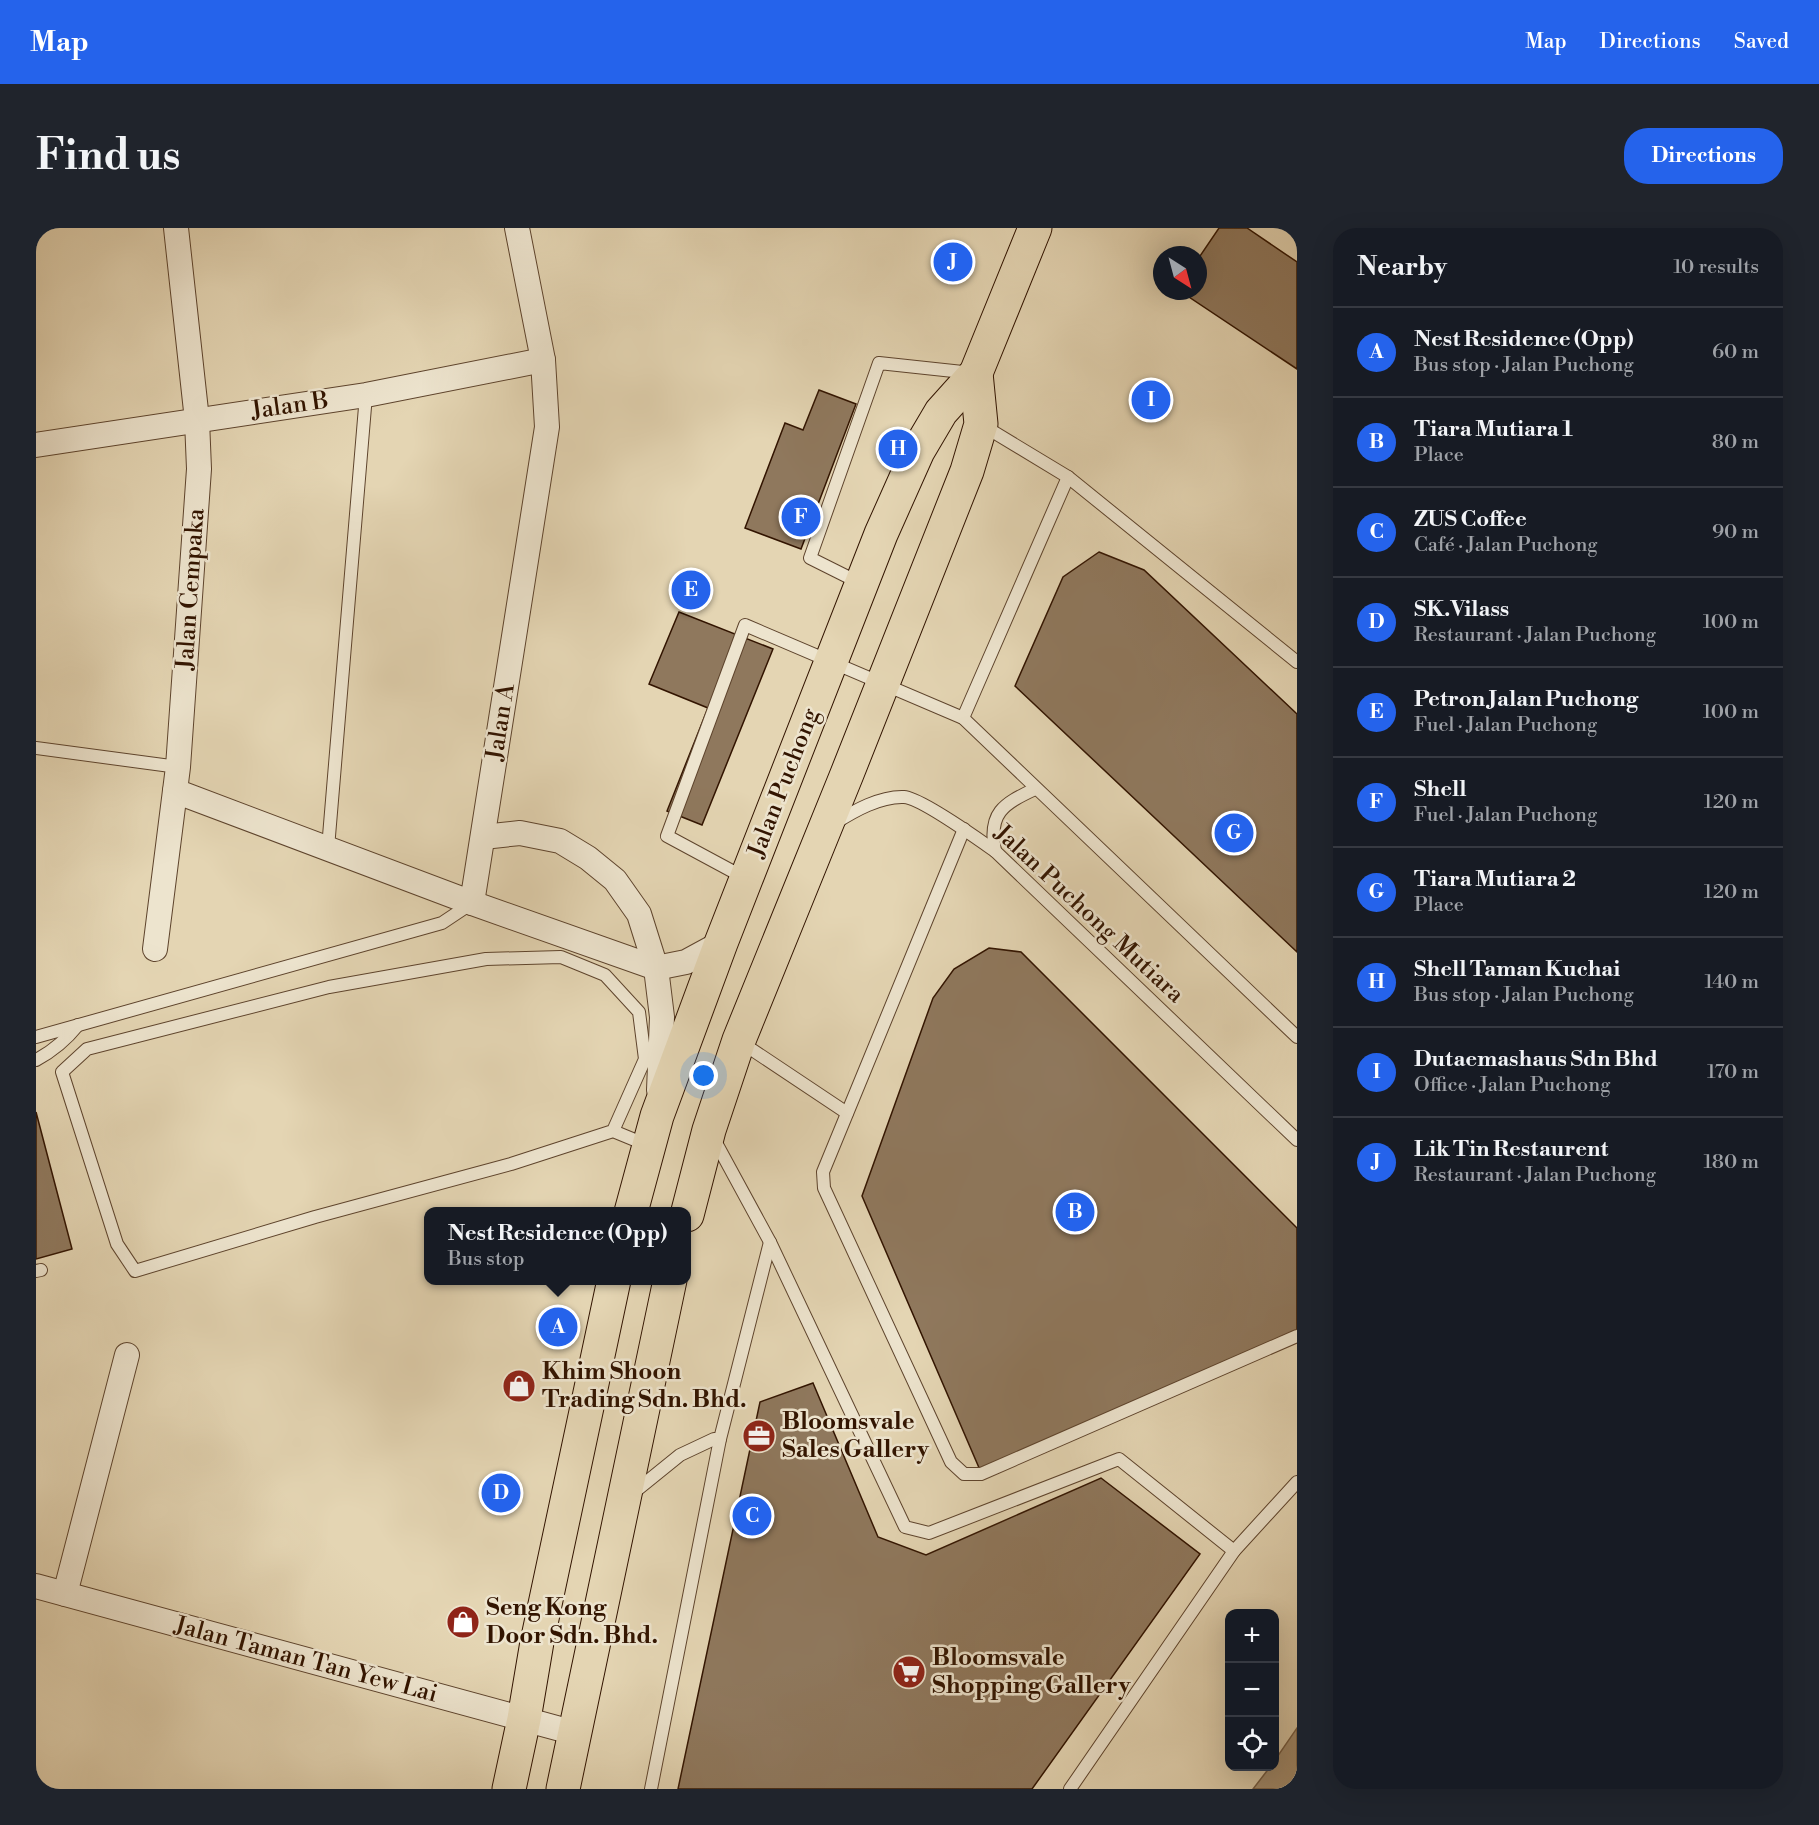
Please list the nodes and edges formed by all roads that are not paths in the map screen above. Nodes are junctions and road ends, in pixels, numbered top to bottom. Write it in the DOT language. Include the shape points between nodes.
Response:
graph roads {
  1 [pos="176,228"];
  2 [pos="517,228"];
  3 [pos="1035,228"];
  4 [pos="543,360"];
  5 [pos="976,373"];
  6 [pos="366,395"];
  7 [pos="198,420"];
  8 [pos="981,424"];
  9 [pos="36,445"];
  10 [pos="1068,477"];
  11 [pos="861,584"];
  12 [pos="832,660"];
  13 [pos="1297,662"];
  14 [pos="883,683"];
  15 [pos="963,718"];
  16 [pos="36,748"];
  17 [pos="177,779"];
  18 [pos="1035,789"];
  19 [pos="964,829"];
  20 [pos="824,831"];
  21 [pos="483,837"];
  22 [pos="328,848"];
  23 [pos="995,851"];
  24 [pos="746,879"];
  25 [pos="472,903"];
  26 [pos="559,934"];
  27 [pos="721,943"];
  28 [pos="155,949"];
  29 [pos="557,958"];
  30 [pos="656,968"];
  31 [pos="78,1026"];
  32 [pos="36,1037"];
  33 [pos="1297,1037"];
  34 [pos="738,1040"];
  35 [pos="36,1060"];
  36 [pos="847,1113"];
  37 [pos="709,1130"];
  38 [pos="613,1131"];
  39 [pos="653,1131"];
  40 [pos="1297,1140"];
  41 [pos="633,1207"];
  42 [pos="689,1207"];
  43 [pos="770,1242"];
  44 [pos="613,1285"];
  45 [pos="669,1285"];
  46 [pos="1297,1336"];
  47 [pos="127,1355"];
  48 [pos="720,1439"];
  49 [pos="1297,1482"];
  50 [pos="625,1500"];
  51 [pos="1234,1551"];
  52 [pos="36,1586"];
  53 [pos="65,1594"];
  54 [pos="524,1719"];
  55 [pos="575,1733"];
  56 [pos="509,1789"];
  57 [pos="563,1789"];
  58 [pos="651,1789"];
  59 [pos="1070,1789"];
  1 -- 7 [label="street, Jalan Cempaka"];
  2 -- 4 [label="street, Jalan A"];
  3 -- 5 [label="main road, Jalan Puchong"];
  4 -- 6 [label="street, Jalan B"];
  4 -- 21 [label="street, Jalan A" via="548,428"];
  5 -- 8 [label="main road, Jalan Puchong"];
  5 -- 11 [label="main road, Jalan Puchong" via="941,412 918,451"];
  5 -- 11 [label="lane" via="879,363 810,558"];
  6 -- 7 [label="street, Jalan B"];
  6 -- 22 [label="lane"];
  7 -- 9 [label="street, Jalan B"];
  7 -- 17 [label="street, Jalan Cempaka" via="199,470"];
  8 -- 10 [label="lane"];
  8 -- 14 [label="main road, Jalan Puchong" via="967,471"];
  10 -- 13 [label="lane"];
  10 -- 15 [label="lane"];
  11 -- 12 [label="main road, Jalan Puchong"];
  12 -- 14 [label="lane"];
  12 -- 24 [label="main road, Jalan Puchong"];
  12 -- 24 [label="lane" via="746,625 667,836"];
  14 -- 15 [label="lane"];
  14 -- 20 [label="main road, Jalan Puchong"];
  15 -- 18 [label="lane"];
  16 -- 17 [label="lane"];
  17 -- 22 [label="street"];
  17 -- 28 [label="street, Jalan Cempaka"];
  18 -- 23 [label="lane" via="1016,797 996,815 992,833"];
  18 -- 33 [label="lane"];
  19 -- 20 [label="lane, Jalan Puchong Mutiara" via="904,797 882,800 850,813"];
  19 -- 23 [label="lane, Jalan Puchong Mutiara"];
  19 -- 36 [label="lane"];
  20 -- 34 [label="main road, Jalan Puchong"];
  21 -- 25 [label="street, Jalan A"];
  21 -- 30 [label="street" via="520,833 560,841 588,858 615,880 639,914"];
  22 -- 25 [label="street"];
  23 -- 40 [label="lane, Jalan Puchong Mutiara"];
  24 -- 27 [label="main road, Jalan Puchong"];
  25 -- 26 [label="street"];
  25 -- 31 [label="lane" via="442,923"];
  26 -- 29 [label="lane"];
  26 -- 30 [label="street"];
  27 -- 30 [label="street" via="686,962"];
  27 -- 39 [label="main road, Jalan Puchong"];
  29 -- 38 [label="lane" via="605,975 639,1012 645,1059"];
  29 -- 38 [label="lane" via="486,959 329,987 87,1049 62,1072 117,1244 135,1271"];
  30 -- 39 [label="street" via="662,1017"];
  31 -- 32 [label="lane"];
  31 -- 35 [label="lane"];
  34 -- 36 [label="lane"];
  34 -- 37 [label="main road, Jalan Puchong"];
  36 -- 46 [label="lane" via="823,1172 824,1188 951,1462 964,1474 981,1474"];
  37 -- 42 [label="main road, Jalan Puchong"];
  37 -- 43 [label="lane"];
  38 -- 39 [label="lane"];
  39 -- 41 [label="main road, Jalan Puchong"];
  43 -- 48 [label="lane"];
  43 -- 51 [label="lane" via="904,1527 929,1533 1119,1459"];
  44 -- 54 [label="main road"];
  45 -- 50 [label="main road"];
  47 -- 53 [label="street"];
  48 -- 50 [label="lane" via="680,1455"];
  48 -- 58 [label="lane"];
  49 -- 51 [label="lane"];
  50 -- 55 [label="main road"];
  51 -- 59 [label="lane"];
  52 -- 53 [label="street, Jalan Taman Tan Yew Lai"];
  53 -- 54 [label="street, Jalan Taman Tan Yew Lai"];
  54 -- 55 [label="street, Jalan Taman Tan Yew Lai"];
  54 -- 56 [label="main road"];
  55 -- 57 [label="main road"];
}
